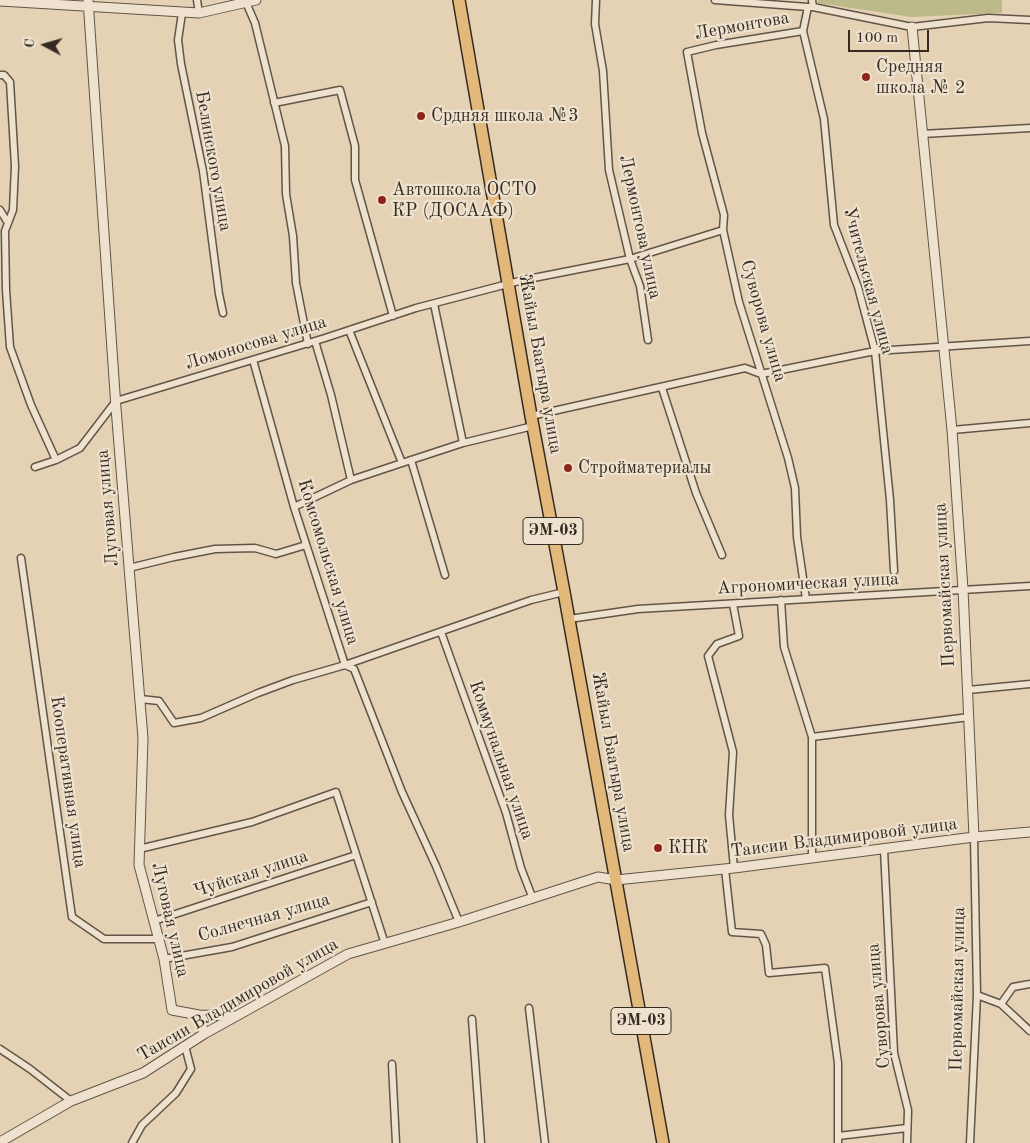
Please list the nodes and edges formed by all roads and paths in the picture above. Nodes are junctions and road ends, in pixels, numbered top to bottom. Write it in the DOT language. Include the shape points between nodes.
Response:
graph roads {
  1 [pos="197,0"];
  2 [pos="256,0"];
  3 [pos="459,0"];
  4 [pos="596,0"];
  5 [pos="714,0"];
  6 [pos="0,1"];
  7 [pos="245,2"];
  8 [pos="88,3"];
  9 [pos="811,5"];
  10 [pos="182,12"];
  11 [pos="199,13"];
  12 [pos="1030,20"];
  13 [pos="912,27"];
  14 [pos="803,30"];
  15 [pos="687,52"];
  16 [pos="0,75"];
  17 [pos="274,103"];
  18 [pos="1030,128"];
  19 [pos="922,134"];
  20 [pos="0,210"];
  21 [pos="8,224"];
  22 [pos="723,230"];
  23 [pos="630,259"];
  24 [pos="509,284"];
  25 [pos="434,304"];
  26 [pos="223,314"];
  27 [pos="393,316"];
  28 [pos="349,330"];
  29 [pos="648,340"];
  30 [pos="1030,341"];
  31 [pos="312,342"];
  32 [pos="944,346"];
  33 [pos="875,351"];
  34 [pos="253,360"];
  35 [pos="761,374"];
  36 [pos="662,388"];
  37 [pos="116,401"];
  38 [pos="532,421"];
  39 [pos="1030,423"];
  40 [pos="952,430"];
  41 [pos="463,443"];
  42 [pos="56,460"];
  43 [pos="411,460"];
  44 [pos="402,463"];
  45 [pos="35,467"];
  46 [pos="351,480"];
  47 [pos="294,507"];
  48 [pos="306,545"];
  49 [pos="722,555"];
  50 [pos="21,558"];
  51 [pos="129,568"];
  52 [pos="894,571"];
  53 [pos="445,575"];
  54 [pos="1030,586"];
  55 [pos="963,590"];
  56 [pos="564,592"];
  57 [pos="806,599"];
  58 [pos="781,600"];
  59 [pos="733,604"];
  60 [pos="569,619"];
  61 [pos="441,632"];
  62 [pos="344,665"];
  63 [pos="1030,684"];
  64 [pos="968,690"];
  65 [pos="140,699"];
  66 [pos="969,717"];
  67 [pos="812,737"];
  68 [pos="1030,832"];
  69 [pos="974,837"];
  70 [pos="139,850"];
  71 [pos="884,850"];
  72 [pos="356,854"];
  73 [pos="812,858"];
  74 [pos="729,869"];
  75 [pos="616,880"];
  76 [pos="533,899"];
  77 [pos="372,902"];
  78 [pos="154,921"];
  79 [pos="459,922"];
  80 [pos="159,939"];
  81 [pos="385,944"];
  82 [pos="164,959"];
  83 [pos="1030,984"];
  84 [pos="977,995"];
  85 [pos="1001,1004"];
  86 [pos="529,1008"];
  87 [pos="199,1015"];
  88 [pos="237,1016"];
  89 [pos="472,1019"];
  90 [pos="1030,1031"];
  91 [pos="204,1034"];
  92 [pos="185,1046"];
  93 [pos="0,1049"];
  94 [pos="392,1064"];
  95 [pos="71,1101"];
  96 [pos="907,1128"];
  97 [pos="838,1136"];
  98 [pos="0,1142"];
  99 [pos="132,1143"];
  100 [pos="396,1143"];
  101 [pos="481,1143"];
  102 [pos="545,1143"];
  103 [pos="663,1143"];
  104 [pos="838,1143"];
  105 [pos="907,1143"];
  106 [pos="970,1143"];
  1 -- 11 [label="street"];
  2 -- 7 [label="street"];
  3 -- 24 [label="highway, Жайыл Баатыра улица / ЭМ-03"];
  4 -- 23 [label="street, Лермонтова улица" via="595,24 603,71 609,170"];
  5 -- 9 [label="street"];
  6 -- 8 [label="street"];
  7 -- 11 [label="street"];
  7 -- 17 [label="street" via="255,23"];
  8 -- 10 [label="street"];
  8 -- 37 [label="street, Луговая улица"];
  9 -- 13 [label="street"];
  9 -- 14 [label="street, Учительская улица"];
  10 -- 11 [label="street"];
  10 -- 26 [label="street, Белинского улица" via="178,40 181,64 204,171"];
  12 -- 13 [label="street" via="988,18"];
  13 -- 19 [label="street, Первомайская улица"];
  14 -- 15 [label="street, Лермонтова"];
  14 -- 33 [label="street, Учительская улица" via="824,119 834,225 858,287"];
  15 -- 22 [label="street, Суворова улица" via="702,133 724,215"];
  16 -- 21 [label="street" via="10,82 15,166 13,210"];
  17 -- 27 [label="street" via="340,90 355,146 356,180"];
  17 -- 31 [label="street" via="284,146 296,283"];
  18 -- 19 [label="street"];
  19 -- 32 [label="street, Первомайская улица"];
  20 -- 21 [label="street"];
  21 -- 42 [label="street" via="5,231 10,347"];
  22 -- 23 [label="street, Ломоносова улица"];
  22 -- 35 [label="street, Суворова улица" via="739,302"];
  23 -- 24 [label="street, Ломоносова улица"];
  23 -- 29 [label="street, Лермонтова улица" via="640,286"];
  24 -- 25 [label="street, Ломоносова улица"];
  24 -- 38 [label="highway, Жайыл Баатыра улица / ЭМ-03"];
  25 -- 27 [label="street, Ломоносова улица"];
  25 -- 41 [label="street"];
  27 -- 28 [label="street, Ломоносова улица"];
  28 -- 31 [label="street, Ломоносова улица"];
  28 -- 44 [label="street"];
  30 -- 32 [label="street"];
  31 -- 34 [label="street, Ломоносова улица"];
  31 -- 46 [label="street" via="330,395"];
  32 -- 33 [label="street"];
  32 -- 40 [label="street, Первомайская улица"];
  33 -- 35 [label="street"];
  33 -- 52 [label="street, Учительская улица"];
  34 -- 37 [label="street, Ломоносова улица"];
  34 -- 47 [label="street, Комсомольская улица"];
  35 -- 36 [label="street" via="745,368"];
  35 -- 57 [label="street, Суворова улица" via="795,488 797,537"];
  36 -- 38 [label="street"];
  36 -- 49 [label="street" via="696,493"];
  37 -- 42 [label="street" via="80,448"];
  37 -- 51 [label="street, Луговая улица"];
  38 -- 41 [label="street"];
  38 -- 56 [label="highway, Жайыл Баатыра улица / ЭМ-03"];
  39 -- 40 [label="street"];
  40 -- 55 [label="street, Первомайская улица"];
  41 -- 43 [label="street"];
  42 -- 45 [label="street"];
  43 -- 44 [label="street"];
  43 -- 53 [label="street"];
  44 -- 46 [label="street"];
  46 -- 47 [label="street"];
  47 -- 48 [label="street, Комсомольская улица"];
  48 -- 51 [label="street" via="276,554 255,548 215,549"];
  48 -- 62 [label="street, Комсомольская улица"];
  50 -- 80 [label="street, Кооперативная улица" via="72,917 104,939"];
  51 -- 65 [label="street, Луговая улица"];
  54 -- 55 [label="street, Агрономическая улица"];
  55 -- 57 [label="street, Агрономическая улица"];
  55 -- 64 [label="street, Первомайская улица"];
  56 -- 60 [label="highway, Жайыл Баатыра улица / ЭМ-03"];
  56 -- 61 [label="street" via="531,600"];
  57 -- 58 [label="street, Агрономическая улица"];
  58 -- 59 [label="street, Агрономическая улица"];
  58 -- 67 [label="street" via="784,647"];
  59 -- 60 [label="street, Агрономическая улица" via="638,609"];
  59 -- 74 [label="street" via="739,636 717,644 708,656 733,752"];
  60 -- 75 [label="highway, Жайыл Баатыра улица / ЭМ-03"];
  61 -- 62 [label="street"];
  61 -- 76 [label="street, Коммунальная улица"];
  62 -- 65 [label="street" via="278,685 201,718 174,723 159,701"];
  62 -- 79 [label="street, Комсомольская улица" via="354,669 402,792"];
  63 -- 64 [label="street"];
  64 -- 66 [label="street, Первомайская улица"];
  65 -- 70 [label="street, Луговая улица" via="143,738"];
  66 -- 67 [label="street"];
  66 -- 69 [label="street, Первомайская улица"];
  67 -- 73 [label="street"];
  68 -- 69 [label="street, Таисии Владимировой улица"];
  69 -- 71 [label="street, Таисии Владимировой улица"];
  69 -- 84 [label="street, Первомайская улица"];
  70 -- 72 [label="street" via="252,822 336,792"];
  70 -- 78 [label="street, Луговая улица" via="139,865"];
  71 -- 73 [label="street, Таисии Владимировой улица"];
  71 -- 96 [label="street, Суворова улица" via="894,1053 908,1110"];
  72 -- 77 [label="street"];
  72 -- 78 [label="street, Чуйская улица"];
  73 -- 74 [label="street, Таисии Владимировой улица"];
  74 -- 75 [label="street, Таисии Владимировой улица"];
  74 -- 97 [label="street" via="732,932 761,934 766,945 768,973 825,968 838,1063"];
  75 -- 76 [label="street, Таисии Владимировой улица" via="598,877"];
  75 -- 103 [label="highway, ЭМ-03"];
  76 -- 79 [label="street, Таисии Владимировой улица"];
  77 -- 81 [label="street"];
  77 -- 82 [label="street, Солнечная улица" via="232,947"];
  78 -- 80 [label="street, Луговая улица"];
  79 -- 81 [label="street, Таисии Владимировой улица"];
  80 -- 82 [label="street, Луговая улица"];
  81 -- 88 [label="street, Таисии Владимировой улица" via="348,954"];
  82 -- 87 [label="street, Луговая улица" via="172,1010"];
  83 -- 85 [label="street" via="1014,987"];
  84 -- 85 [label="street"];
  84 -- 106 [label="street, Первомайская улица"];
  85 -- 90 [label="street"];
  86 -- 102 [label="street"];
  87 -- 88 [label="street"];
  87 -- 91 [label="street"];
  88 -- 91 [label="street, Таисии Владимировой улица"];
  89 -- 101 [label="street"];
  91 -- 92 [label="street, Таисии Владимировой улица"];
  92 -- 95 [label="street, Таисии Владимировой улица" via="143,1073"];
  92 -- 99 [label="street" via="191,1068 176,1093 142,1125"];
  93 -- 95 [label="street"];
  94 -- 100 [label="street"];
  95 -- 98 [label="street, Таисии Владимировой улица"];
  96 -- 97 [label="street"];
  96 -- 105 [label="street, Суворова улица"];
  97 -- 104 [label="street"];
}
